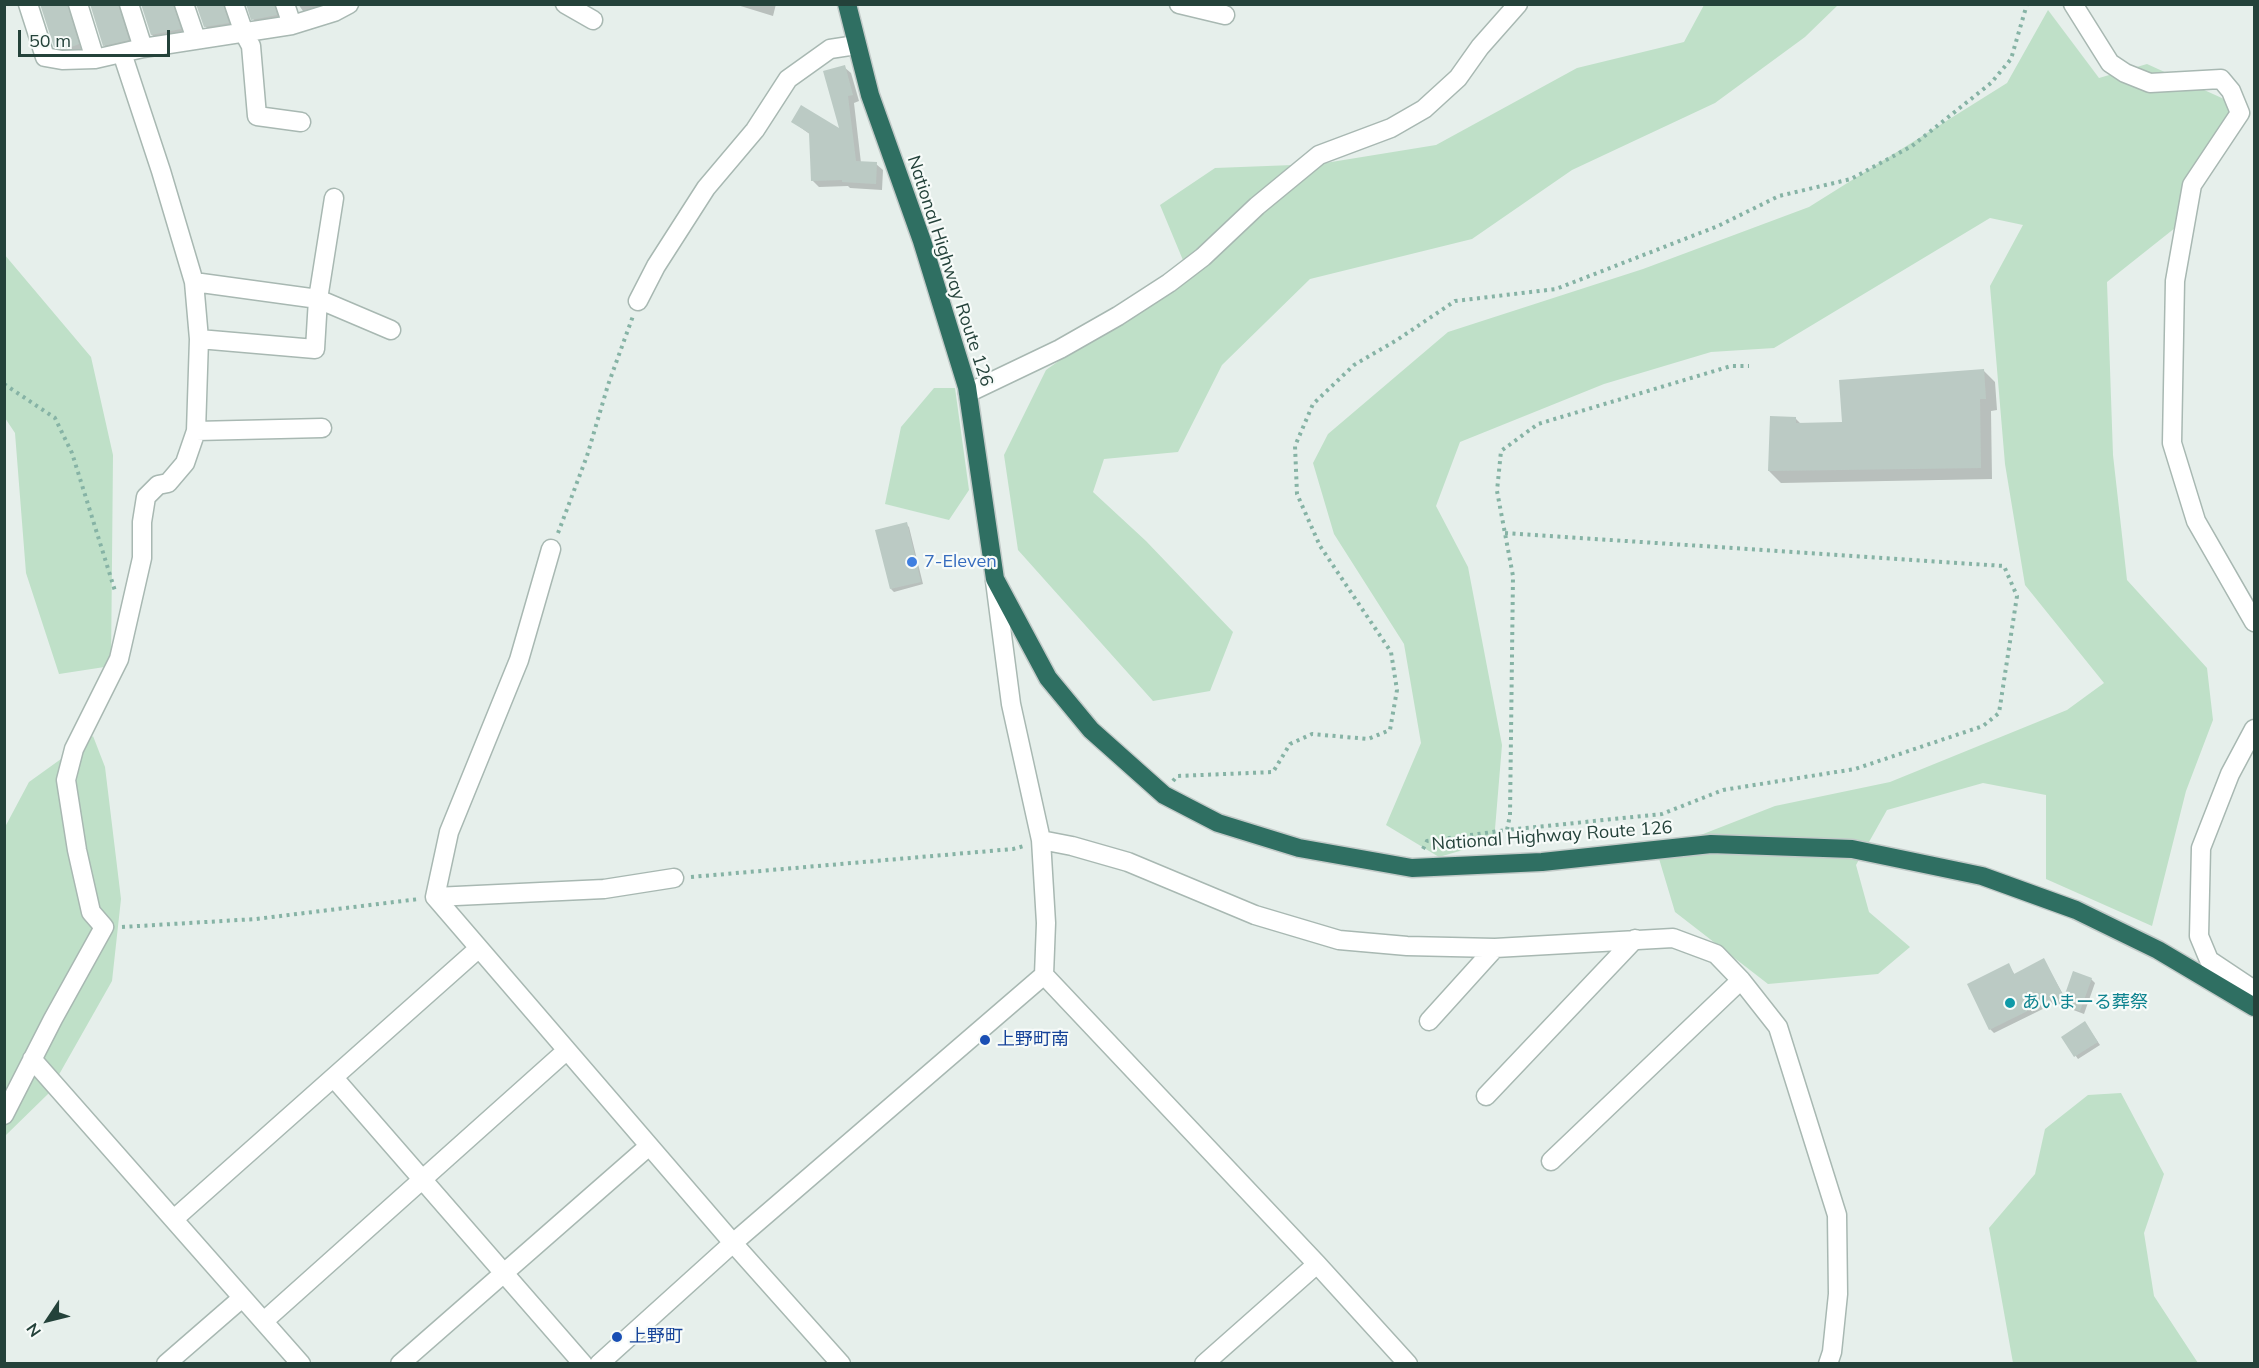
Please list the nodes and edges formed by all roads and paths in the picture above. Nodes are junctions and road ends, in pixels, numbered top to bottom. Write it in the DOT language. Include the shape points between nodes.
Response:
graph roads {
  1 [pos="28,4"];
  2 [pos="78,4"];
  3 [pos="129,4"];
  4 [pos="184,4"];
  5 [pos="234,4"];
  6 [pos="285,4"];
  7 [pos="350,4"];
  8 [pos="565,4"];
  9 [pos="847,4"];
  10 [pos="1179,4"];
  11 [pos="1518,4"];
  12 [pos="2026,4"];
  13 [pos="2073,4"];
  14 [pos="1225,15"];
  15 [pos="594,20"];
  16 [pos="292,25"];
  17 [pos="244,33"];
  18 [pos="196,39"];
  19 [pos="856,45"];
  20 [pos="143,48"];
  21 [pos="122,53"];
  22 [pos="95,59"];
  23 [pos="301,122"];
  24 [pos="334,198"];
  25 [pos="194,282"];
  26 [pos="318,299"];
  27 [pos="638,301"];
  28 [pos="391,330"];
  29 [pos="199,339"];
  30 [pos="1749,366"];
  31 [pos="4,384"];
  32 [pos="968,393"];
  33 [pos="322,428"];
  34 [pos="196,431"];
  35 [pos="1505,533"];
  36 [pos="551,549"];
  37 [pos="995,579"];
  38 [pos="116,592"];
  39 [pos="2254,622"];
  40 [pos="2254,729"];
  41 [pos="1164,795"];
  42 [pos="1508,830"];
  43 [pos="1041,840"];
  44 [pos="1412,868"];
  45 [pos="674,878"];
  46 [pos="435,897"];
  47 [pos="104,927"];
  48 [pos="1635,939"];
  49 [pos="478,948"];
  50 [pos="1495,948"];
  51 [pos="1044,975"];
  52 [pos="1742,980"];
  53 [pos="2254,990"];
  54 [pos="2254,1007"];
  55 [pos="1429,1021"];
  56 [pos="566,1051"];
  57 [pos="32,1059"];
  58 [pos="334,1078"];
  59 [pos="1486,1096"];
  60 [pos="4,1115"];
  61 [pos="649,1146"];
  62 [pos="1551,1161"];
  63 [pos="421,1179"];
  64 [pos="174,1219"];
  65 [pos="733,1244"];
  66 [pos="1317,1263"];
  67 [pos="503,1272"];
  68 [pos="242,1298"];
  69 [pos="264,1321"];
  70 [pos="166,1364"];
  71 [pos="302,1364"];
  72 [pos="400,1364"];
  73 [pos="583,1364"];
  74 [pos="599,1364"];
  75 [pos="841,1364"];
  76 [pos="1204,1364"];
  77 [pos="1408,1364"];
  78 [pos="1828,1364"];
  1 -- 22 [label="street" via="45,57"];
  2 -- 22 [label="street"];
  3 -- 20 [label="street"];
  4 -- 18 [label="street"];
  5 -- 17 [label="street"];
  6 -- 16 [label="street"];
  7 -- 16 [label="street"];
  8 -- 15 [label="street"];
  9 -- 19 [label="highway, National Highway Route 126"];
  10 -- 14 [label="street"];
  11 -- 32 [label="street" via="1458,78 1424,109 1391,128 1318,155 1169,283 1060,349"];
  12 -- 41 [label="path" via="2011,59 1991,83 1912,146 1851,179 1779,196 1718,226 1556,289 1455,301 1354,365 1313,404 1308,414 1294,446 1297,494 1320,546 1391,652 1397,690 1390,729 1368,739 1312,734 1290,744 1273,772 1177,776"];
  13 -- 39 [label="street" via="2110,63 2125,73 2150,83 2221,79 2240,112 2192,185 2175,281 2172,443 2196,521"];
  16 -- 17 [label="street"];
  17 -- 18 [label="street"];
  17 -- 23 [label="street" via="251,45 257,116"];
  18 -- 20 [label="street"];
  19 -- 27 [label="street" via="830,50 788,79 755,130 705,188"];
  19 -- 32 [label="highway, National Highway Route 126"];
  20 -- 21 [label="street"];
  21 -- 22 [label="street"];
  21 -- 25 [label="street"];
  24 -- 26 [label="street"];
  25 -- 26 [label="street"];
  25 -- 29 [label="street"];
  26 -- 28 [label="street"];
  26 -- 29 [label="street" via="315,349"];
  27 -- 36 [label="path" via="587,456"];
  29 -- 34 [label="street"];
  30 -- 35 [label="path" via="1731,366 1538,424 1501,451 1497,490"];
  31 -- 38 [label="path" via="55,417 72,453"];
  32 -- 37 [label="highway, National Highway Route 126"];
  33 -- 34 [label="street"];
  34 -- 47 [label="street" via="185,463 168,483 158,486 147,497 142,558 119,659 74,749 66,780 91,912"];
  35 -- 42 [label="path" via="1513,576"];
  35 -- 42 [label="path" via="2004,566 2018,596 1999,713 1983,726 1855,769 1723,790 1662,813"];
  36 -- 46 [label="street" via="519,660 449,832"];
  37 -- 41 [label="highway, National Highway Route 126" via="1048,678 1090,730"];
  37 -- 43 [label="street" via="1011,704"];
  40 -- 53 [label="street" via="2230,774 2201,848 2199,936 2209,960"];
  41 -- 44 [label="highway, National Highway Route 126" via="1218,823 1299,848"];
  42 -- 44 [label="path" via="1427,841"];
  43 -- 45 [label="path" via="1014,849"];
  43 -- 50 [label="street" via="1128,862 1255,915 1339,940"];
  43 -- 51 [label="street" via="1046,923"];
  44 -- 54 [label="highway, National Highway Route 126" via="1542,862 1711,844 1852,849 1982,876 2076,910 2158,950"];
  45 -- 46 [label="street" via="604,889"];
  46 -- 47 [label="path" via="256,919"];
  46 -- 49 [label="street"];
  47 -- 57 [label="street"];
  48 -- 50 [label="street"];
  48 -- 52 [label="street" via="1673,938 1716,954"];
  48 -- 59 [label="street"];
  49 -- 56 [label="street"];
  49 -- 58 [label="street"];
  50 -- 55 [label="street"];
  51 -- 65 [label="street"];
  51 -- 66 [label="street"];
  52 -- 62 [label="street"];
  52 -- 78 [label="street" via="1778,1027 1837,1215 1838,1294"];
  56 -- 61 [label="street"];
  56 -- 63 [label="street"];
  57 -- 60 [label="street"];
  57 -- 64 [label="street"];
  58 -- 63 [label="street"];
  58 -- 64 [label="street"];
  61 -- 65 [label="street"];
  61 -- 67 [label="street"];
  63 -- 67 [label="street"];
  63 -- 69 [label="street"];
  64 -- 68 [label="street"];
  65 -- 74 [label="street"];
  65 -- 75 [label="street"];
  66 -- 76 [label="street"];
  66 -- 77 [label="street"];
  67 -- 72 [label="street"];
  67 -- 73 [label="street"];
  68 -- 69 [label="street"];
  68 -- 70 [label="street"];
  69 -- 71 [label="street"];
}
